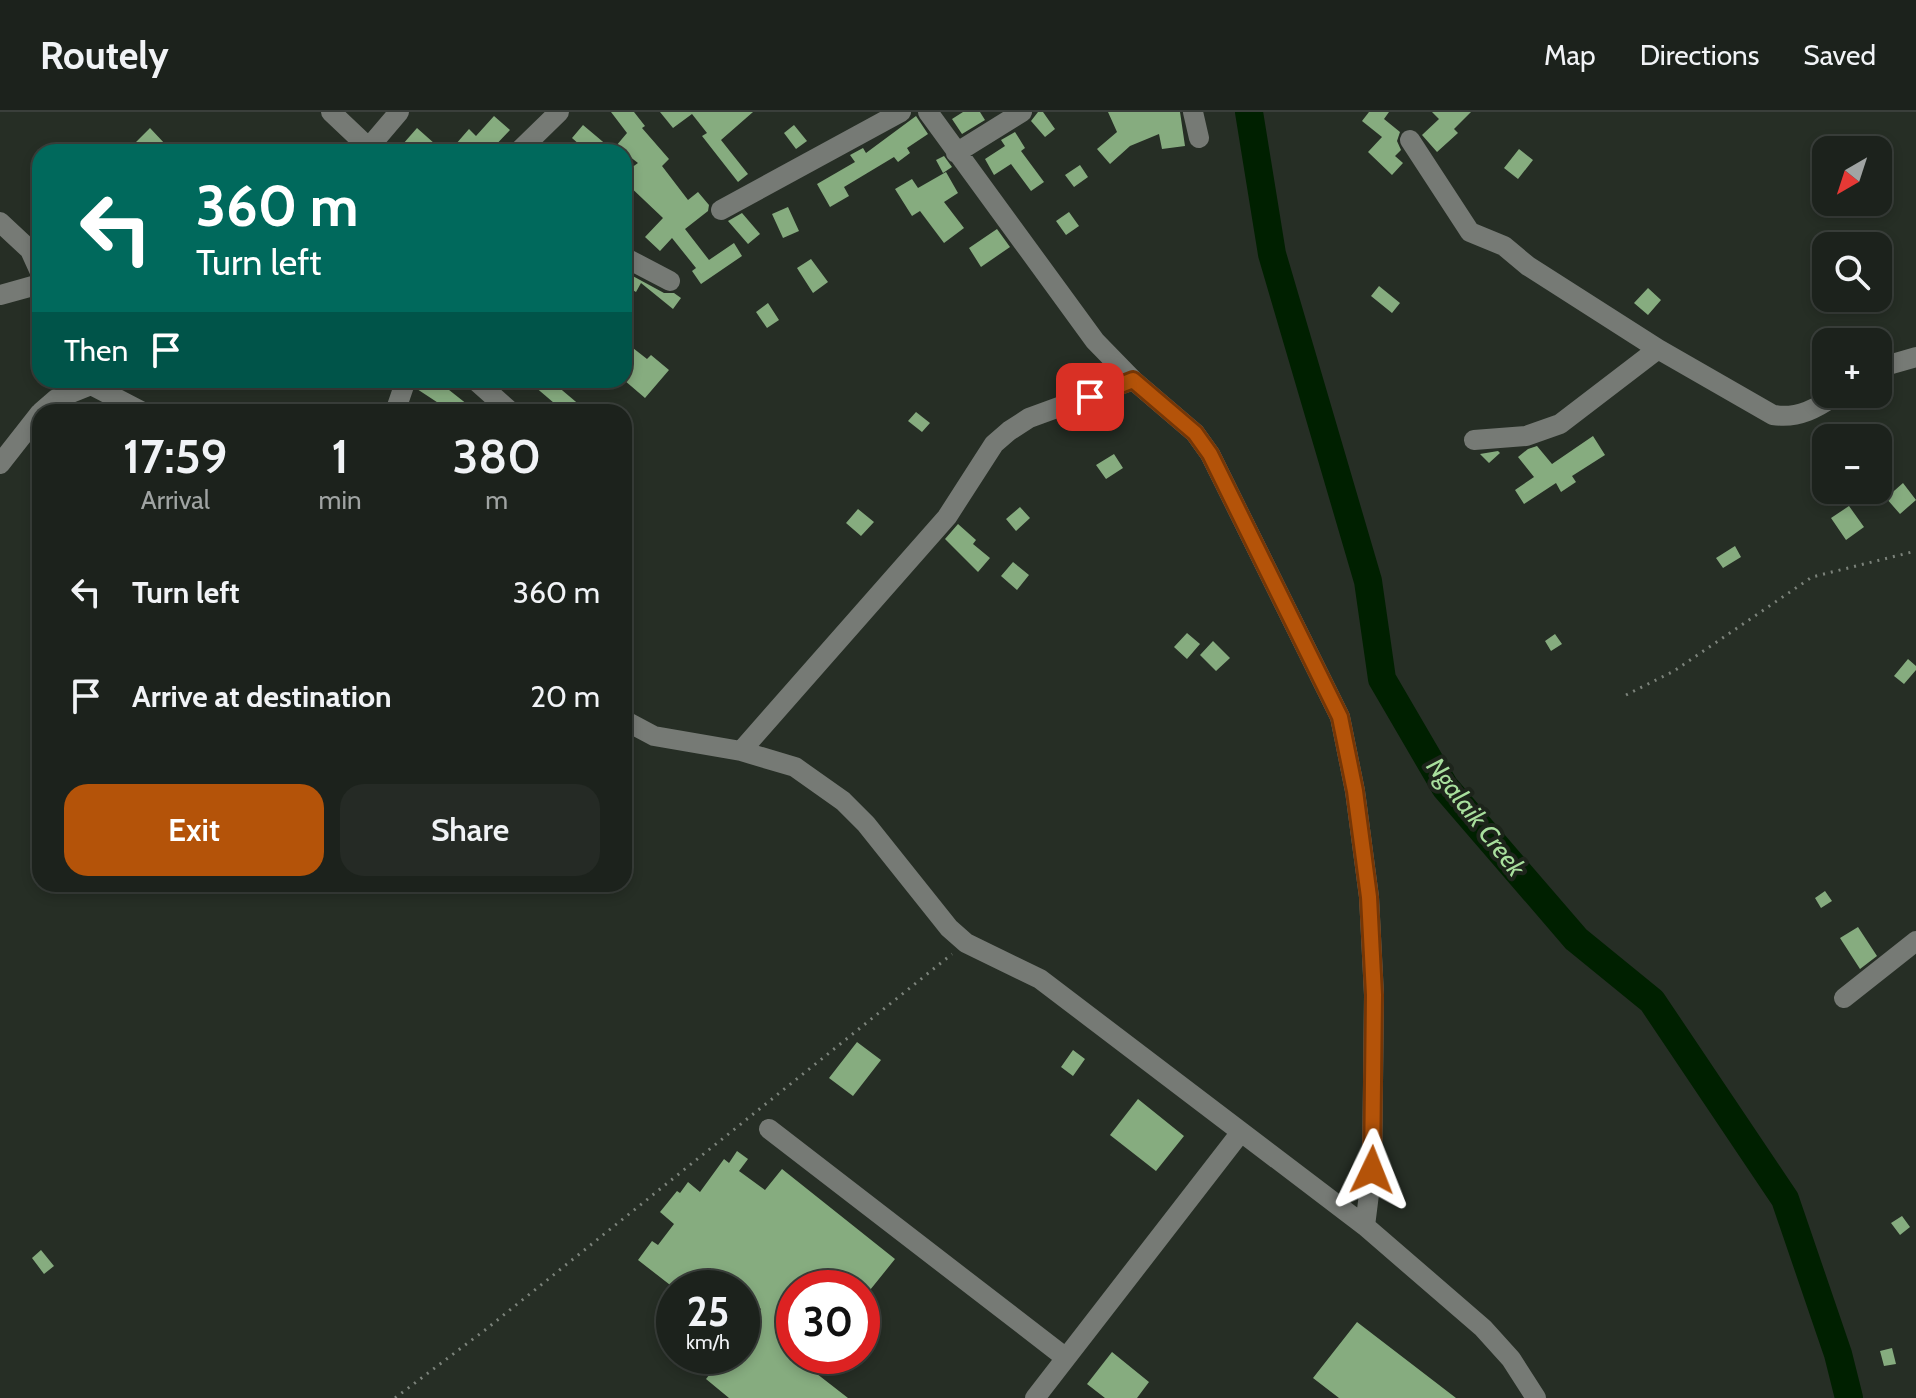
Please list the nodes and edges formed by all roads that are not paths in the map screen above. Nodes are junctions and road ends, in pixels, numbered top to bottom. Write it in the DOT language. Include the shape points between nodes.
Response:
graph roads {
  1 [pos="331,112"];
  2 [pos="399,112"];
  3 [pos="559,112"];
  4 [pos="901,112"];
  5 [pos="928,112"];
  6 [pos="1022,112"];
  7 [pos="1193,112"];
  8 [pos="1199,138"];
  9 [pos="1410,140"];
  10 [pos="360,144"];
  11 [pos="371,144"];
  12 [pos="526,144"];
  13 [pos="956,153"];
  14 [pos="721,210"];
  15 [pos="0,222"];
  16 [pos="32,254"];
  17 [pos="632,261"];
  18 [pos="670,281"];
  19 [pos="32,286"];
  20 [pos="0,295"];
  21 [pos="1658,349"];
  22 [pos="1916,357"];
  23 [pos="1892,364"];
  24 [pos="1133,380"];
  25 [pos="79,388"];
  26 [pos="99,388"];
  27 [pos="484,388"];
  28 [pos="51,404"];
  29 [pos="128,404"];
  30 [pos="502,404"];
  31 [pos="1814,408"];
  32 [pos="32,424"];
  33 [pos="1474,440"];
  34 [pos="0,464"];
  35 [pos="632,724"];
  36 [pos="741,751"];
  37 [pos="1916,941"];
  38 [pos="1844,998"];
  39 [pos="769,1129"];
  40 [pos="1241,1132"];
  41 [pos="1365,1226"];
  42 [pos="1066,1358"];
  43 [pos="1035,1398"];
  44 [pos="1536,1398"];
  1 -- 10 [label="street"];
  2 -- 11 [label="street"];
  3 -- 12 [label="street"];
  4 -- 14 [label="street"];
  5 -- 13 [label="street"];
  6 -- 13 [label="street"];
  7 -- 8 [label="street"];
  9 -- 21 [label="street" via="1470,232 1504,246"];
  13 -- 24 [label="street" via="1095,341"];
  15 -- 16 [label="street"];
  17 -- 18 [label="street"];
  19 -- 20 [label="street"];
  21 -- 31 [label="street" via="1773,415 1789,417"];
  21 -- 33 [label="street" via="1560,424 1526,436"];
  22 -- 23 [label="street"];
  24 -- 36 [label="street" via="1029,418 994,444 947,517"];
  24 -- 41 [label="street" via="1195,433 1210,454 1340,717 1369,897 1374,995 1372,1170"];
  25 -- 28 [label="street"];
  26 -- 29 [label="street"];
  27 -- 30 [label="street"];
  32 -- 34 [label="street"];
  35 -- 36 [label="street" via="654,736"];
  36 -- 40 [label="street" via="795,767 843,801 966,943 1040,979"];
  37 -- 38 [label="street"];
  39 -- 42 [label="street"];
  40 -- 41 [label="street"];
  40 -- 42 [label="street"];
  41 -- 44 [label="street" via="1483,1328"];
  42 -- 43 [label="street"];
}
